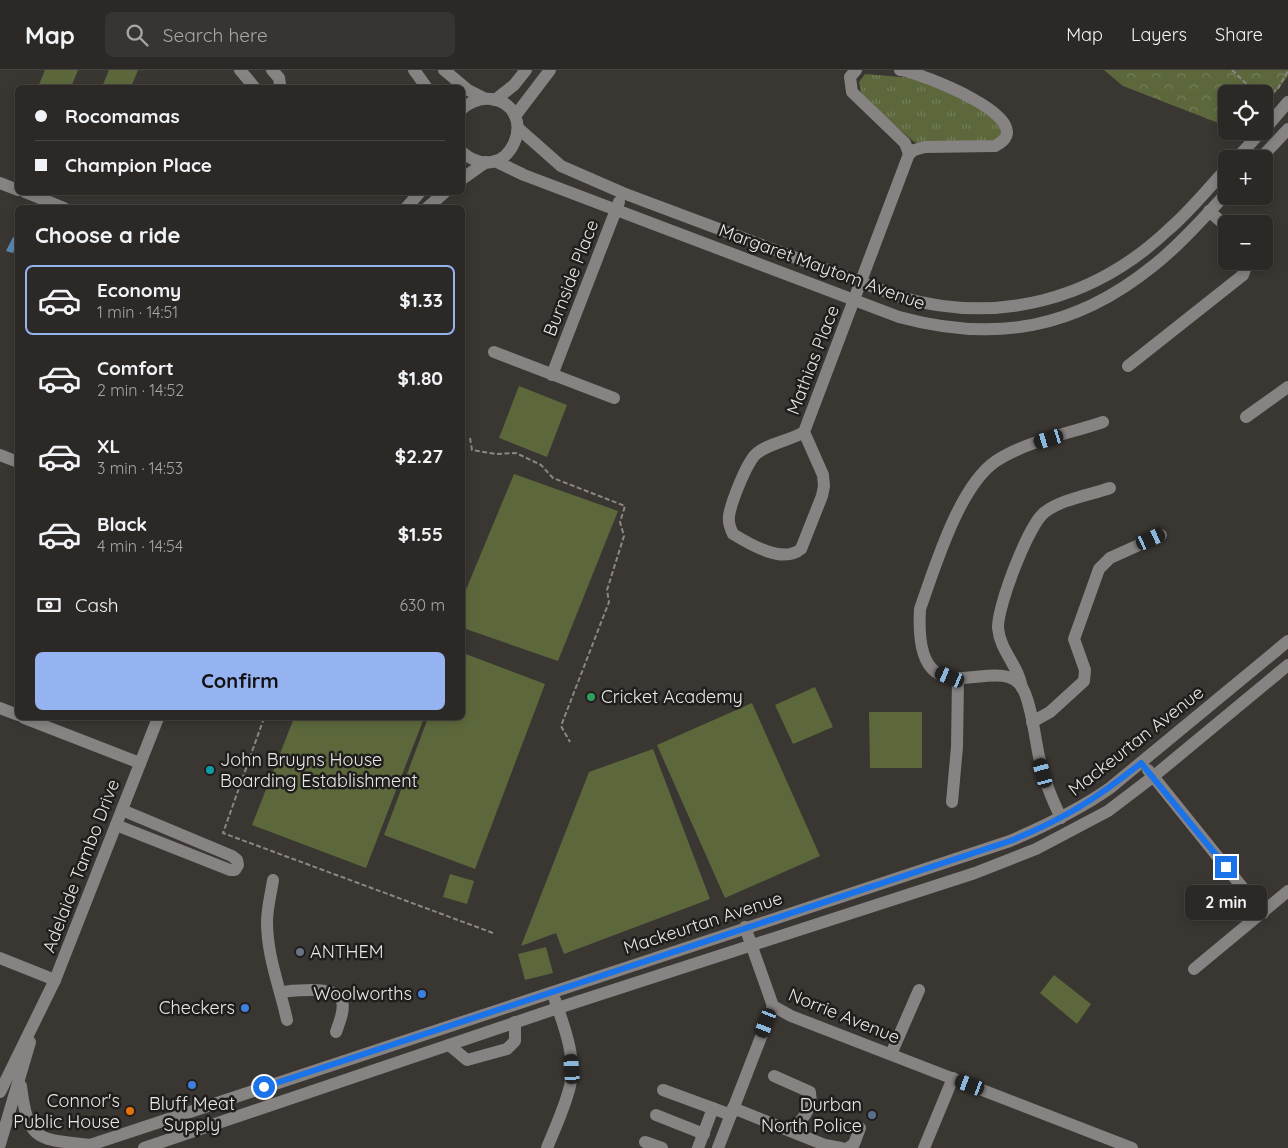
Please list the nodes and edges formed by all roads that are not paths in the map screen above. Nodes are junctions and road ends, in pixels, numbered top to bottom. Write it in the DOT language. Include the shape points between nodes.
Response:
graph roads {
  1 [pos="240,70"];
  2 [pos="272,70"];
  3 [pos="414,70"];
  4 [pos="444,70"];
  5 [pos="526,70"];
  6 [pos="550,70"];
  7 [pos="856,70"];
  8 [pos="900,70"];
  9 [pos="252,85"];
  10 [pos="280,85"];
  11 [pos="425,85"];
  12 [pos="462,85"];
  13 [pos="465,88"];
  14 [pos="490,99"];
  15 [pos="1288,102"];
  16 [pos="465,107"];
  17 [pos="1273,119"];
  18 [pos="516,122"];
  19 [pos="1288,129"];
  20 [pos="1254,140"];
  21 [pos="1244,150"];
  22 [pos="1268,150"];
  23 [pos="465,154"];
  24 [pos="909,154"];
  25 [pos="491,162"];
  26 [pos="1218,177"];
  27 [pos="465,178"];
  28 [pos="0,183"];
  29 [pos="15,189"];
  30 [pos="623,193"];
  31 [pos="32,195"];
  32 [pos="417,195"];
  33 [pos="441,195"];
  34 [pos="1218,202"];
  35 [pos="57,205"];
  36 [pos="409,205"];
  37 [pos="430,205"];
  38 [pos="616,210"];
  39 [pos="1210,211"];
  40 [pos="1218,218"];
  41 [pos="1245,270"];
  42 [pos="862,282"];
  43 [pos="1060,296"];
  44 [pos="855,301"];
  45 [pos="1065,317"];
  46 [pos="494,352"];
  47 [pos="1128,366"];
  48 [pos="552,375"];
  49 [pos="1288,387"];
  50 [pos="614,398"];
  51 [pos="1246,417"];
  52 [pos="1103,422"];
  53 [pos="804,432"];
  54 [pos="0,455"];
  55 [pos="15,461"];
  56 [pos="1110,488"];
  57 [pos="1161,535"];
  58 [pos="1288,641"];
  59 [pos="1288,665"];
  60 [pos="958,679"];
  61 [pos="1022,688"];
  62 [pos="0,708"];
  63 [pos="15,714"];
  64 [pos="29,720"];
  65 [pos="157,720"];
  66 [pos="1032,722"];
  67 [pos="1141,763"];
  68 [pos="140,764"];
  69 [pos="1154,776"];
  70 [pos="952,802"];
  71 [pos="122,810"];
  72 [pos="1061,818"];
  73 [pos="116,825"];
  74 [pos="273,880"];
  75 [pos="1288,891"];
  76 [pos="1263,913"];
  77 [pos="745,928"];
  78 [pos="751,946"];
  79 [pos="0,958"];
  80 [pos="1194,969"];
  81 [pos="55,980"];
  82 [pos="919,990"];
  83 [pos="281,992"];
  84 [pos="552,992"];
  85 [pos="773,1006"];
  86 [pos="558,1008"];
  87 [pos="287,1020"];
  88 [pos="515,1022"];
  89 [pos="35,1026"];
  90 [pos="336,1032"];
  91 [pos="449,1044"];
  92 [pos="891,1054"];
  93 [pos="774,1076"];
  94 [pos="953,1078"];
  95 [pos="20,1081"];
  96 [pos="663,1090"];
  97 [pos="0,1092"];
  98 [pos="713,1108"];
  99 [pos="732,1111"];
  100 [pos="656,1116"];
  101 [pos="158,1123"];
  102 [pos="860,1128"];
  103 [pos="787,1129"];
  104 [pos="704,1134"];
  105 [pos="163,1141"];
  106 [pos="646,1142"];
  107 [pos="1101,1142"];
  108 [pos="0,1144"];
  109 [pos="87,1146"];
  110 [pos="824,1146"];
  111 [pos="144,1148"];
  112 [pos="547,1148"];
  113 [pos="662,1148"];
  114 [pos="698,1148"];
  115 [pos="718,1148"];
  116 [pos="841,1148"];
  117 [pos="848,1148"];
  118 [pos="924,1148"];
  119 [pos="1132,1148"];
  1 -- 9 [label="street"];
  2 -- 10 [label="street" via="279,78"];
  3 -- 11 [label="street"];
  4 -- 12 [label="street"];
  5 -- 14 [label="street" via="514,85"];
  6 -- 18 [label="street"];
  7 -- 24 [label="street" via="850,77 852,92 905,143"];
  8 -- 24 [label="street" via="931,79 974,99 996,114 1006,128 1006,136 994,146 925,147"];
  13 -- 14 [label="street"];
  14 -- 16 [label="street" via="471,102"];
  14 -- 18 [label="street, Margaret Maytom Avenue" via="507,106"];
  15 -- 17 [label="street"];
  18 -- 25 [label="street" via="515,145 503,158"];
  18 -- 30 [label="street, Margaret Maytom Avenue" via="561,166"];
  19 -- 22 [label="street"];
  20 -- 21 [label="street"];
  23 -- 25 [label="street, Margaret Maytom Avenue" via="478,161"];
  24 -- 42 [label="street, Mathias Place"];
  25 -- 27 [label="street"];
  25 -- 38 [label="street, Margaret Maytom Avenue"];
  26 -- 43 [label="street, Margaret Maytom Avenue" via="1168,230 1144,250 1103,278"];
  28 -- 29 [label="street"];
  30 -- 38 [label="street, Burnside Place"];
  30 -- 42 [label="street, Margaret Maytom Avenue"];
  31 -- 35 [label="street"];
  32 -- 36 [label="street"];
  33 -- 37 [label="street"];
  34 -- 39 [label="street, Margaret Maytom Avenue"];
  38 -- 44 [label="street, Margaret Maytom Avenue"];
  38 -- 48 [label="street, Burnside Place"];
  39 -- 40 [label="street"];
  39 -- 45 [label="street, Margaret Maytom Avenue" via="1154,265 1126,286 1096,305"];
  41 -- 47 [label="street" via="1243,275"];
  42 -- 43 [label="street, Margaret Maytom Avenue" via="930,306 967,310"];
  42 -- 44 [label="street, Mathias Place"];
  43 -- 45 [label="street"];
  44 -- 45 [label="street, Margaret Maytom Avenue" via="928,325 961,328 1020,328"];
  44 -- 53 [label="street, Mathias Place"];
  46 -- 48 [label="street"];
  48 -- 50 [label="street"];
  49 -- 51 [label="street"];
  52 -- 60 [label="street" via="1008,454 976,478 964,496 920,609 919,622 928,664 933,670"];
  53 -- 53 [label="street, Mathias Place" via="823,475 822,496 801,548 794,554 778,554 733,534 728,516 755,455"];
  54 -- 55 [label="street"];
  56 -- 61 [label="street" via="1047,510 1033,525 1009,585 998,628 1002,645 1017,669"];
  57 -- 66 [label="street" via="1103,563 1075,634 1075,645 1085,670 1084,681 1050,712"];
  58 -- 67 [label="street, Mackeurtan Avenue"];
  59 -- 69 [label="street, Mackeurtan Avenue"];
  60 -- 61 [label="street" via="1003,675"];
  60 -- 70 [label="street"];
  61 -- 66 [label="street"];
  62 -- 63 [label="street"];
  64 -- 68 [label="street"];
  65 -- 68 [label="street, Adelaide Tambo Drive"];
  66 -- 72 [label="street" via="1043,773"];
  67 -- 69 [label="street"];
  67 -- 72 [label="street, Mackeurtan Avenue" via="1089,803"];
  68 -- 71 [label="street, Adelaide Tambo Drive"];
  69 -- 76 [label="street"];
  69 -- 78 [label="street, Mackeurtan Avenue" via="1108,810 1036,850"];
  71 -- 73 [label="street, Adelaide Tambo Drive"];
  71 -- 73 [label="street" via="232,856 238,866 227,870"];
  72 -- 77 [label="street, Mackeurtan Avenue" via="1010,841"];
  73 -- 81 [label="street, Adelaide Tambo Drive"];
  74 -- 83 [label="street" via="267,922 270,959"];
  75 -- 76 [label="street"];
  76 -- 80 [label="street"];
  77 -- 78 [label="street, Norrie Avenue"];
  77 -- 84 [label="street, Mackeurtan Avenue"];
  78 -- 85 [label="street, Norrie Avenue"];
  78 -- 86 [label="street, Mackeurtan Avenue"];
  79 -- 81 [label="street"];
  81 -- 89 [label="street, Adelaide Tambo Drive"];
  82 -- 92 [label="street"];
  83 -- 87 [label="street"];
  83 -- 90 [label="street" via="315,989 338,996 342,1001 342,1013"];
  84 -- 86 [label="street"];
  84 -- 101 [label="street, Mackeurtan Avenue"];
  85 -- 92 [label="street, Norrie Avenue"];
  85 -- 99 [label="street"];
  86 -- 88 [label="street, Mackeurtan Avenue"];
  86 -- 112 [label="street" via="571,1056 571,1086"];
  88 -- 91 [label="street, Mackeurtan Avenue"];
  88 -- 91 [label="street" via="514,1041 507,1049 467,1060"];
  89 -- 95 [label="street, Adelaide Tambo Drive"];
  89 -- 97 [label="street, Adelaide Tambo Drive"];
  91 -- 105 [label="street, Mackeurtan Avenue"];
  92 -- 94 [label="street, Norrie Avenue"];
  93 -- 103 [label="street" via="810,1092 804,1118"];
  94 -- 107 [label="street, Norrie Avenue"];
  94 -- 118 [label="street"];
  95 -- 108 [label="street, Adelaide Tambo Drive"];
  95 -- 109 [label="street" via="26,1119 34,1131 49,1140"];
  96 -- 98 [label="street"];
  98 -- 99 [label="street"];
  98 -- 104 [label="street"];
  99 -- 103 [label="street"];
  99 -- 115 [label="street"];
  100 -- 104 [label="street"];
  101 -- 105 [label="street"];
  101 -- 109 [label="street, Mackeurtan Avenue"];
  102 -- 117 [label="street" via="854,1144"];
  103 -- 110 [label="street"];
  104 -- 114 [label="street"];
  105 -- 111 [label="street, Mackeurtan Avenue"];
  106 -- 113 [label="street"];
  107 -- 119 [label="street, Norrie Avenue"];
  110 -- 116 [label="street"];
}
